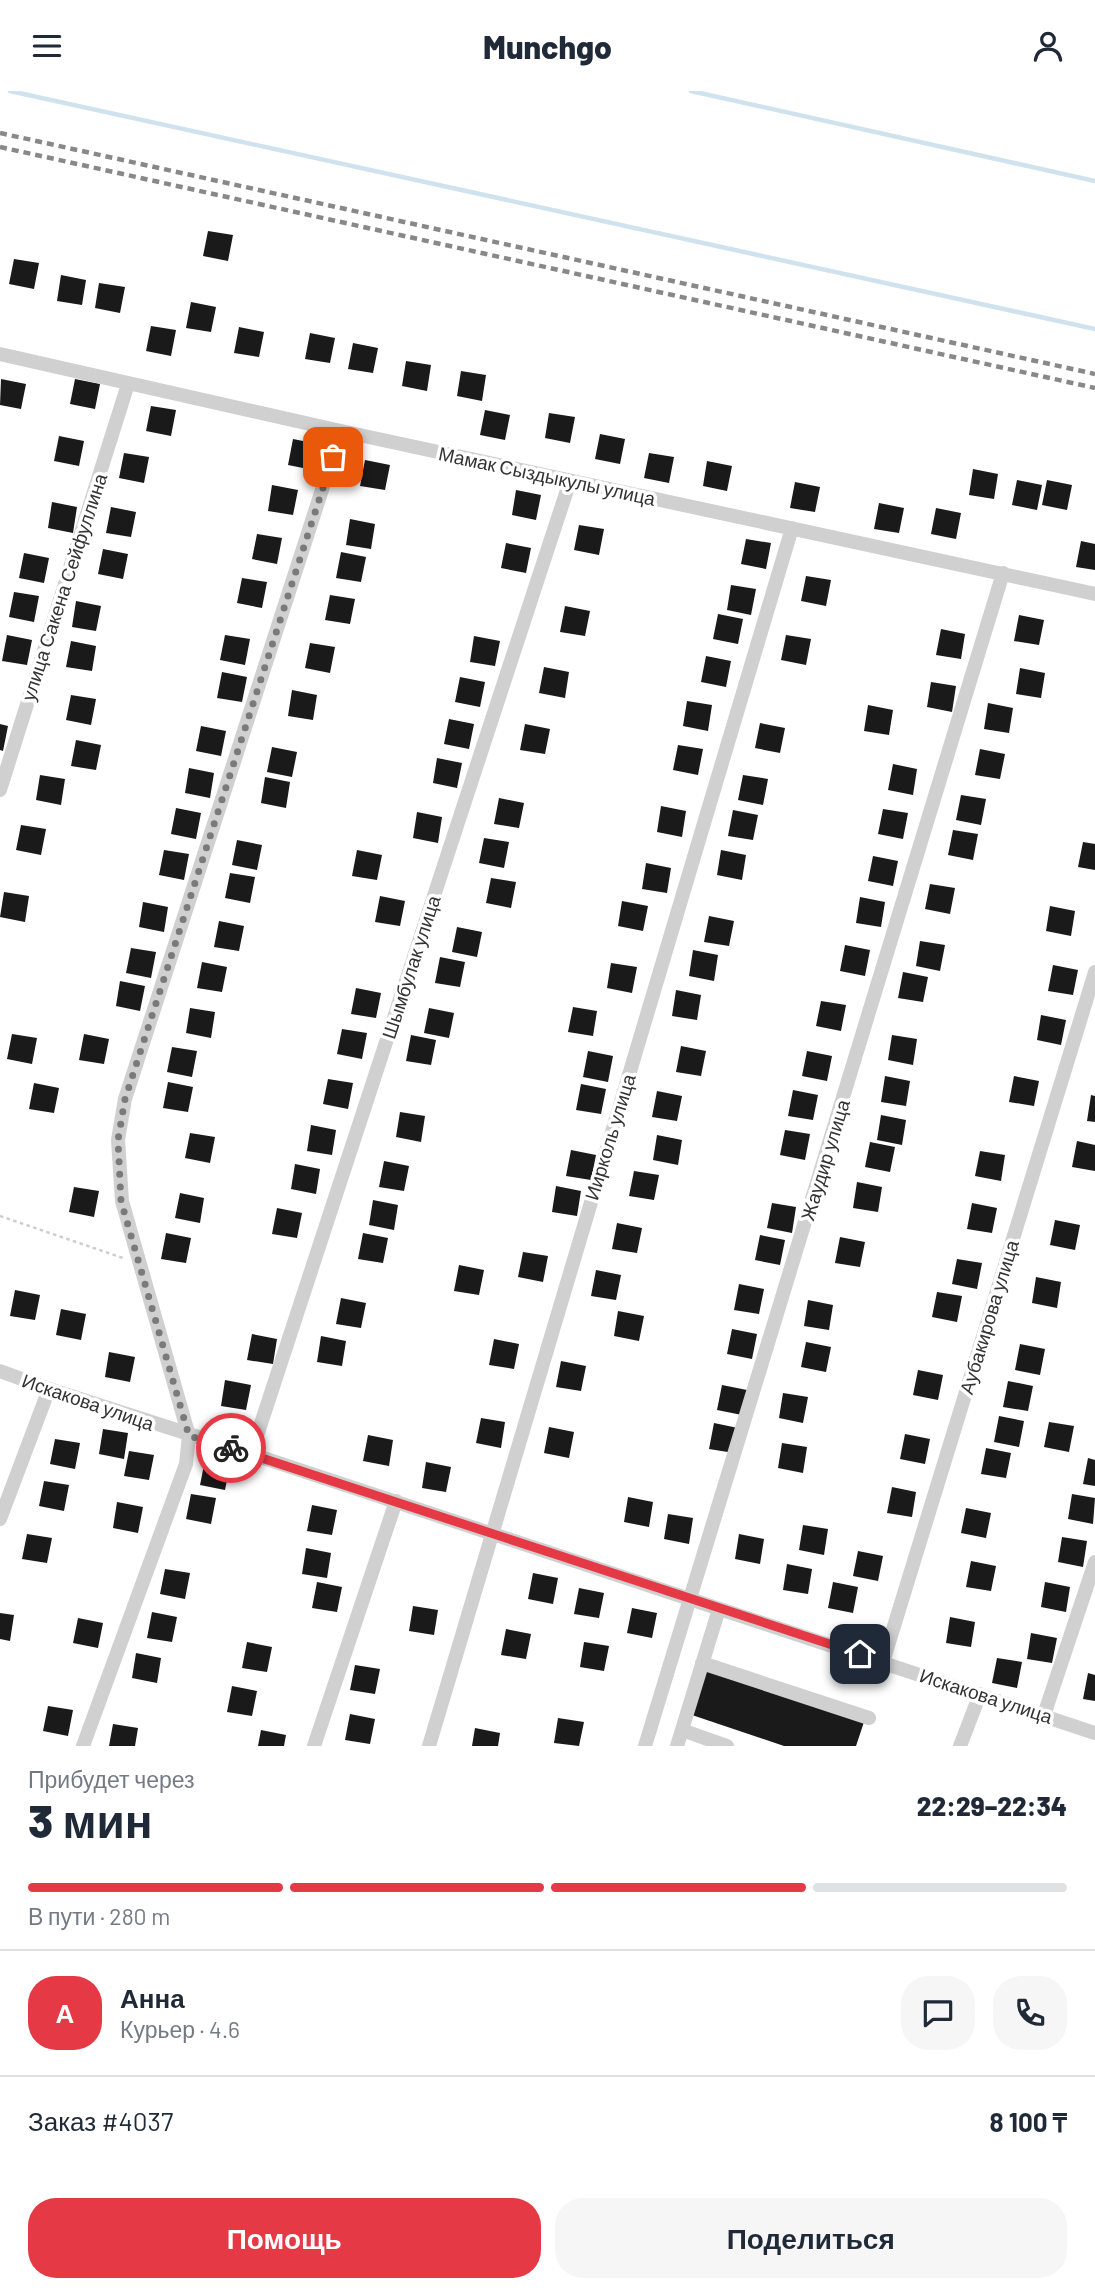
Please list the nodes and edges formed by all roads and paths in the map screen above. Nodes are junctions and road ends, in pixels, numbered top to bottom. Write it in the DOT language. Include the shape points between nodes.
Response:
graph roads {
  1 [pos="0,354"];
  2 [pos="128,383"];
  3 [pos="341,431"];
  4 [pos="570,481"];
  5 [pos="792,527"];
  6 [pos="1003,573"];
  7 [pos="1095,594"];
  8 [pos="0,790"];
  9 [pos="1095,972"];
  10 [pos="0,1216"];
  11 [pos="140,1265"];
  12 [pos="0,1371"];
  13 [pos="48,1389"];
  14 [pos="189,1436"];
  15 [pos="251,1454"];
  16 [pos="396,1501"];
  17 [pos="0,1519"];
  18 [pos="491,1533"];
  19 [pos="1095,1562"];
  20 [pos="691,1599"];
  21 [pos="719,1609"];
  22 [pos="883,1662"];
  23 [pos="702,1663"];
  24 [pos="980,1694"];
  25 [pos="1044,1716"];
  26 [pos="869,1717"];
  27 [pos="682,1730"];
  28 [pos="1095,1733"];
  29 [pos="83,1746"];
  30 [pos="314,1746"];
  31 [pos="429,1746"];
  32 [pos="645,1746"];
  33 [pos="677,1746"];
  34 [pos="727,1746"];
  35 [pos="960,1746"];
  1 -- 2 [label="street, Мамак Сыздыкулы улица"];
  2 -- 3 [label="street, Мамак Сыздыкулы улица"];
  2 -- 8 [label="street, улица Сакена Сейфуллина"];
  3 -- 4 [label="street, Мамак Сыздыкулы улица"];
  3 -- 11 [label="street" via="125,1099 118,1140 121,1201"];
  4 -- 5 [label="street, Мамак Сыздыкулы улица"];
  4 -- 15 [label="street, Шымбулак улица"];
  5 -- 6 [label="street, Мамак Сыздыкулы улица"];
  5 -- 18 [label="street, Иирколь улица"];
  6 -- 7 [label="street, Мамак Сыздыкулы улица"];
  6 -- 20 [label="street, Жаудир улица"];
  9 -- 22 [label="street, Аубакирова улица"];
  10 -- 11 [label="path"];
  11 -- 14 [label="street"];
  12 -- 13 [label="street, Искакова улица"];
  13 -- 14 [label="street, Искакова улица"];
  13 -- 17 [label="street"];
  14 -- 15 [label="street, Искакова улица"];
  14 -- 29 [label="street" via="187,1465"];
  15 -- 16 [label="street, Искакова улица"];
  16 -- 18 [label="street, Искакова улица"];
  16 -- 30 [label="street"];
  18 -- 20 [label="street, Искакова улица"];
  18 -- 31 [label="street, Иирколь улица"];
  19 -- 25 [label="street"];
  20 -- 21 [label="street, Искакова улица"];
  20 -- 32 [label="street, Жаудир улица"];
  21 -- 22 [label="street, Искакова улица"];
  21 -- 23 [label="street"];
  22 -- 24 [label="street, Искакова улица"];
  23 -- 26 [label="street"];
  23 -- 27 [label="street"];
  24 -- 25 [label="street, Искакова улица"];
  24 -- 35 [label="street"];
  25 -- 28 [label="street, Искакова улица"];
  27 -- 33 [label="street"];
  27 -- 34 [label="street"];
}
